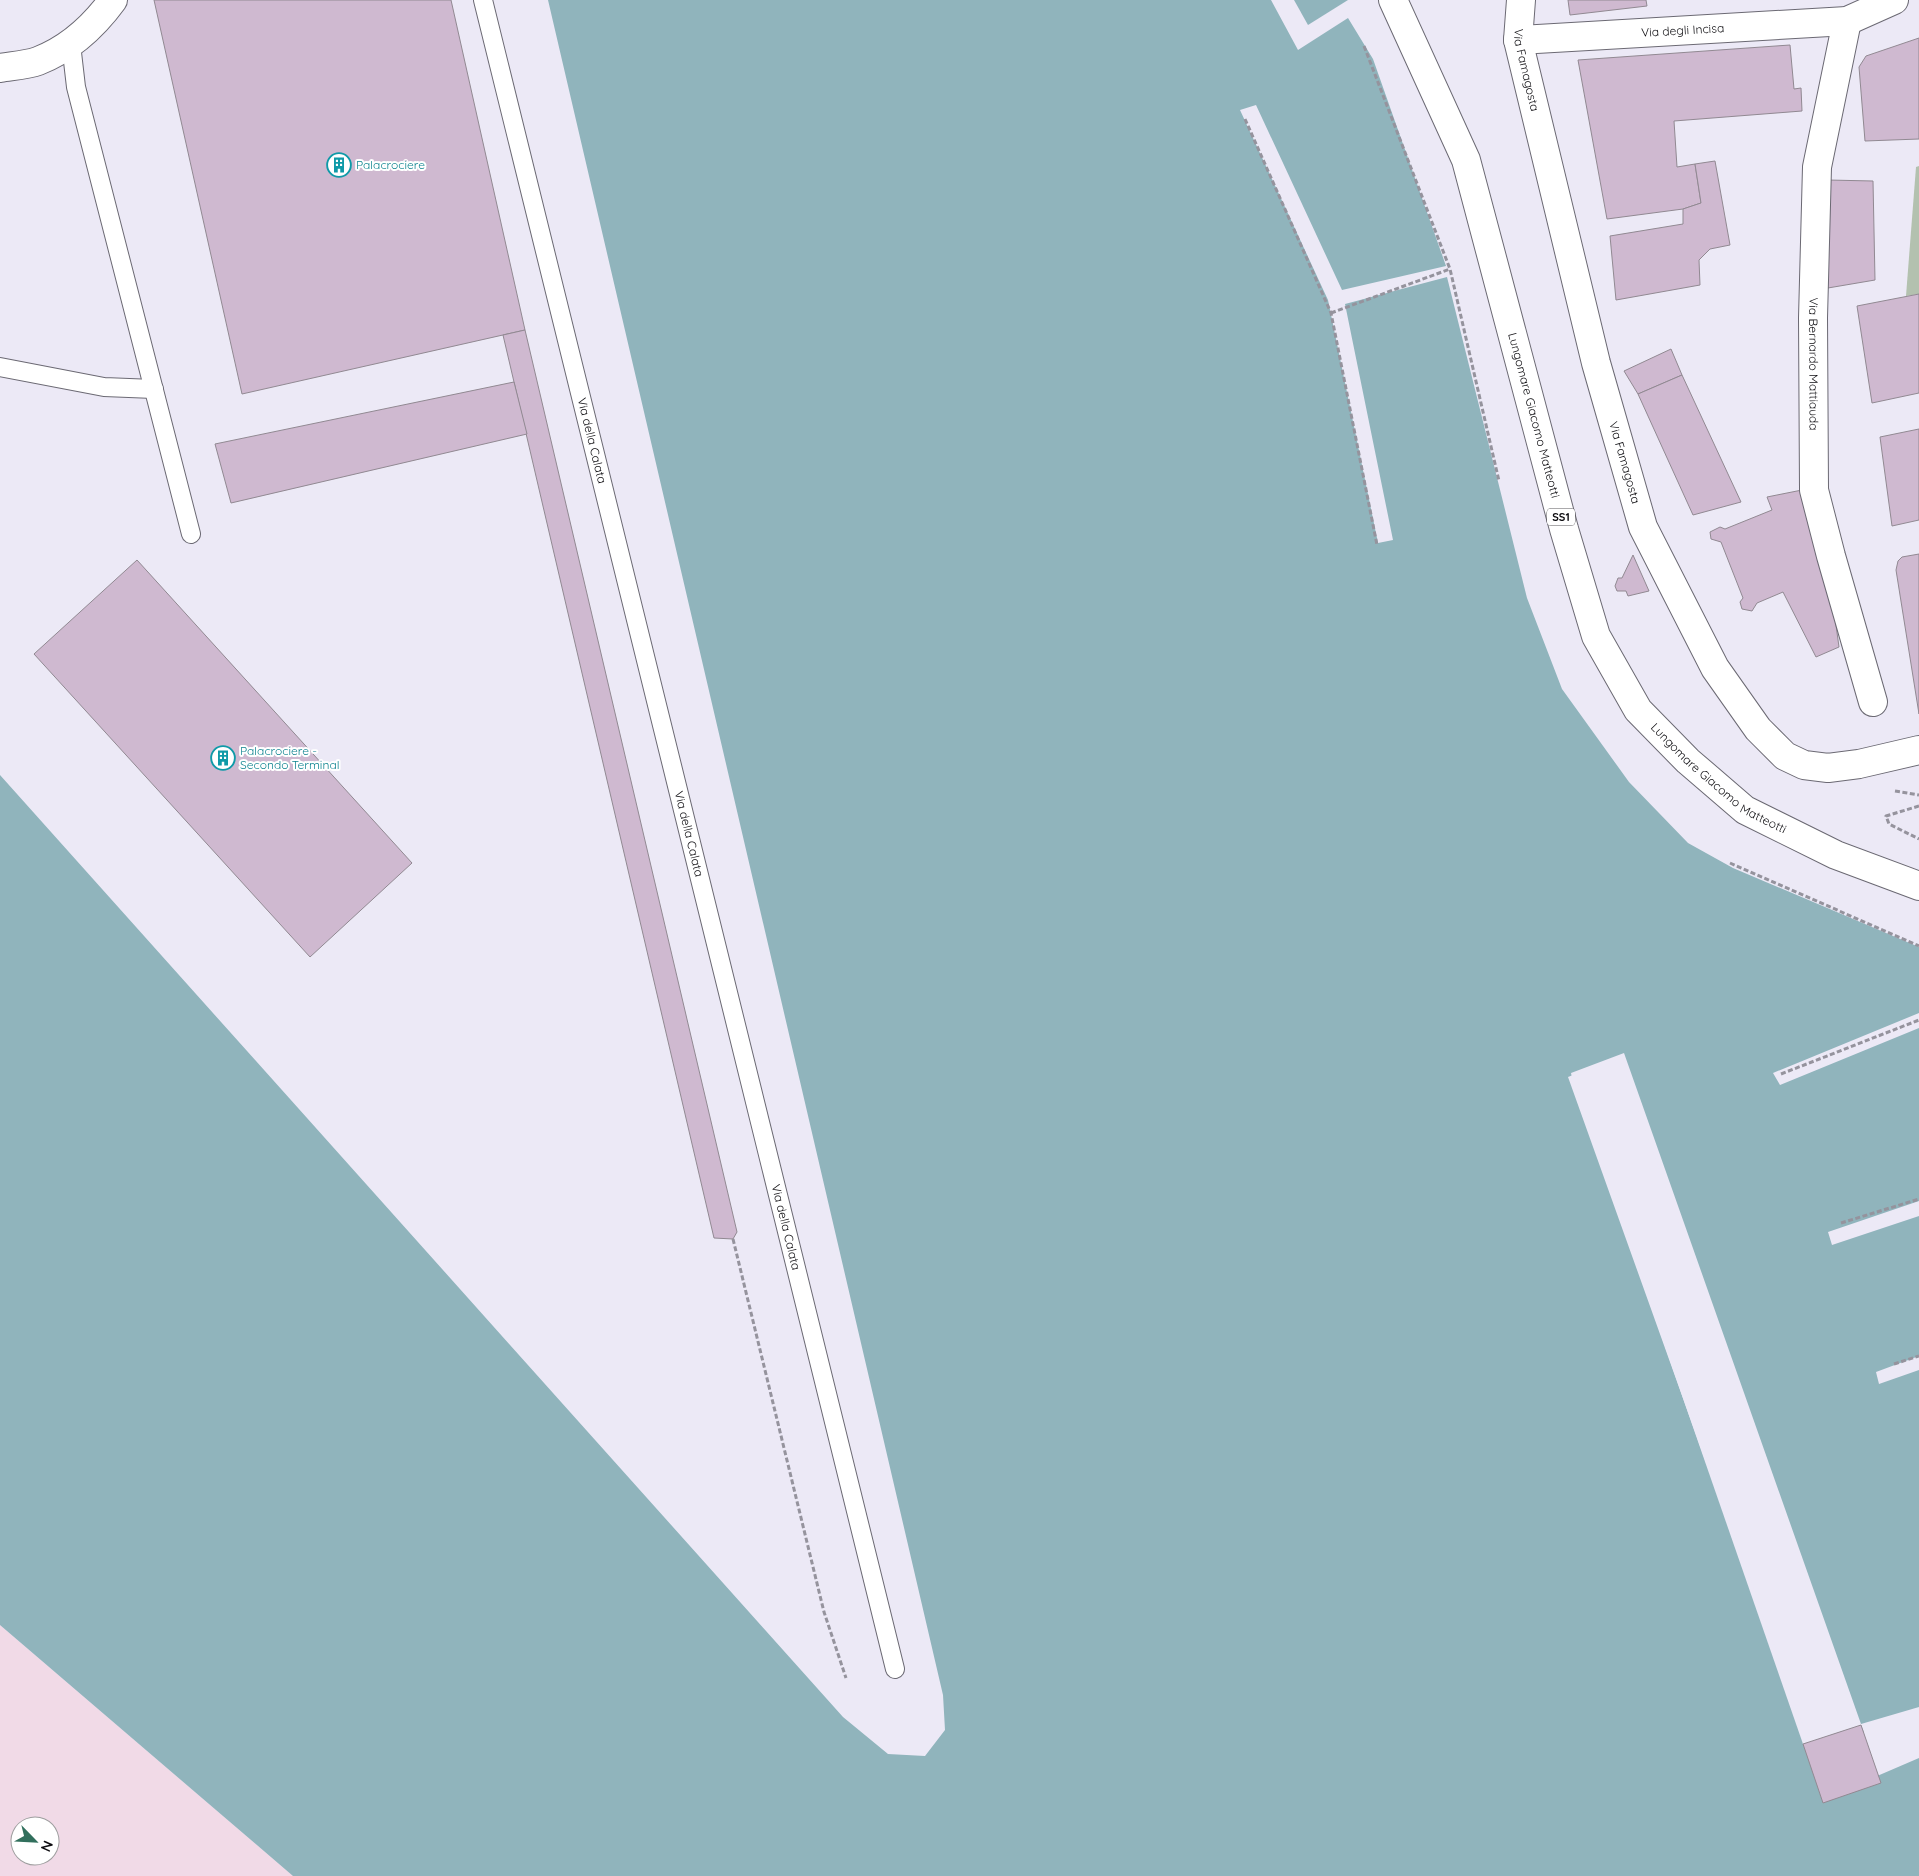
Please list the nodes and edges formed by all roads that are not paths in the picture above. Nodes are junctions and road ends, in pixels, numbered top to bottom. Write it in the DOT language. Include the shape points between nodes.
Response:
graph roads {
  1 [pos="113,0"];
  2 [pos="483,0"];
  3 [pos="1393,0"];
  4 [pos="1521,0"];
  5 [pos="1894,0"];
  6 [pos="1847,21"];
  7 [pos="1518,40"];
  8 [pos="71,44"];
  9 [pos="0,68"];
  10 [pos="0,367"];
  11 [pos="154,389"];
  12 [pos="191,534"];
  13 [pos="1873,702"];
  14 [pos="1919,750"];
  15 [pos="1919,886"];
  16 [pos="895,1669"];
  1 -- 8 [label="street"];
  2 -- 16 [label="lane, Via della Calata"];
  3 -- 15 [label="street, Lungomare Giacomo Matteotti / SS1" via="1466,160 1564,529 1596,636 1638,710 1688,761 1745,810 1836,855"];
  4 -- 7 [label="street, Via Famagosta"];
  5 -- 6 [label="street"];
  6 -- 7 [label="street, Via degli Incisa"];
  6 -- 13 [label="street, Via Bernardo Mattiauda" via="1817,167 1813,318 1814,490"];
  7 -- 14 [label="street, Via Famagosta" via="1596,363 1643,527 1715,668 1758,729 1785,756 1804,765 1828,768 1859,764"];
  8 -- 9 [label="street" via="37,62"];
  8 -- 11 [label="lane" via="76,87"];
  10 -- 11 [label="lane" via="104,387"];
  11 -- 12 [label="lane"];
}
